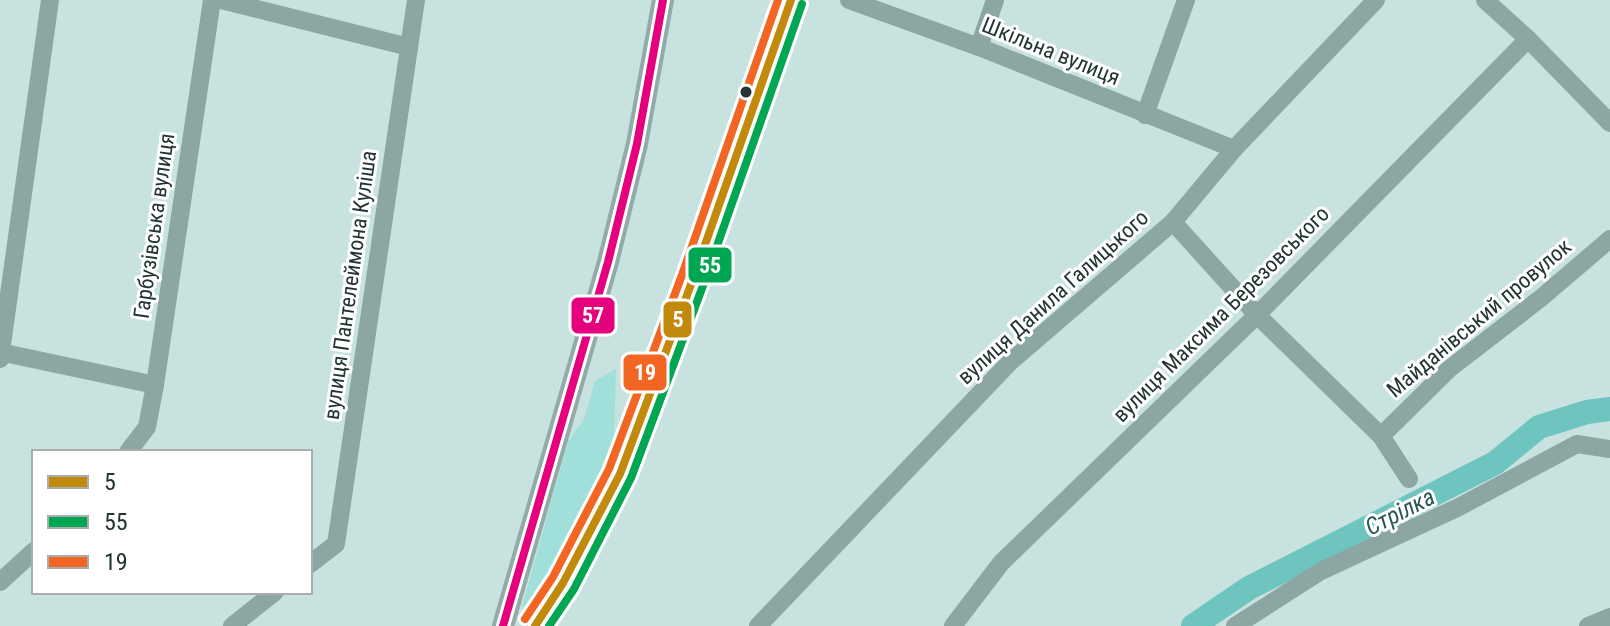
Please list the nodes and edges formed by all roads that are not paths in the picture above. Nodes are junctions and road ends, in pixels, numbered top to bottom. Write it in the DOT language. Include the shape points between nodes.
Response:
graph roads {
  1 [pos="50,0"];
  2 [pos="212,0"];
  3 [pos="221,0"];
  4 [pos="416,0"];
  5 [pos="663,0"];
  6 [pos="791,0"];
  7 [pos="849,0"];
  8 [pos="995,0"];
  9 [pos="1186,0"];
  10 [pos="1376,0"];
  11 [pos="1493,3"];
  12 [pos="1528,39"];
  13 [pos="409,47"];
  14 [pos="979,47"];
  15 [pos="1145,115"];
  16 [pos="1610,123"];
  17 [pos="1234,149"];
  18 [pos="1173,222"];
  19 [pos="1610,239"];
  20 [pos="1257,315"];
  21 [pos="0,354"];
  22 [pos="155,385"];
  23 [pos="1381,436"];
  24 [pos="1610,449"];
  25 [pos="130,450"];
  26 [pos="1409,479"];
  27 [pos="32,553"];
  28 [pos="312,562"];
  29 [pos="0,581"];
  30 [pos="272,594"];
  31 [pos="1610,617"];
  32 [pos="521,623"];
  33 [pos="232,626"];
  34 [pos="758,626"];
  35 [pos="953,626"];
  36 [pos="1235,626"];
  37 [pos="1588,626"];
  1 -- 21 [label="street"];
  2 -- 22 [label="street, Гарбузівська вулиця"];
  3 -- 13 [label="street"];
  4 -- 13 [label="street, вулиця Пантелеймона Куліша"];
  5 -- 32 [label="main road" via="637,144"];
  6 -- 32 [label="main road" via="620,474 563,583"];
  7 -- 14 [label="street, Шкільна вулиця"];
  8 -- 14 [label="street"];
  9 -- 15 [label="street"];
  10 -- 17 [label="street, вулиця Данила Галицького"];
  11 -- 12 [label="street"];
  12 -- 16 [label="street"];
  12 -- 20 [label="street, вулиця Максима Березовського"];
  13 -- 28 [label="street, вулиця Пантелеймона Куліша" via="336,544"];
  14 -- 15 [label="street, Шкільна вулиця"];
  15 -- 17 [label="street, Шкільна вулиця"];
  17 -- 18 [label="street, вулиця Данила Галицького"];
  18 -- 20 [label="street"];
  18 -- 34 [label="street, вулиця Данила Галицького" via="1010,362"];
  19 -- 23 [label="street, Майданівський провулок" via="1449,369"];
  20 -- 23 [label="street"];
  20 -- 35 [label="street, вулиця Максима Березовського" via="1001,563"];
  21 -- 22 [label="street"];
  22 -- 25 [label="street, Гарбузівська вулиця" via="147,427"];
  23 -- 26 [label="street"];
  24 -- 36 [label="street" via="1577,444 1321,571"];
  27 -- 29 [label="street"];
  30 -- 33 [label="street"];
  31 -- 37 [label="street"];
}
